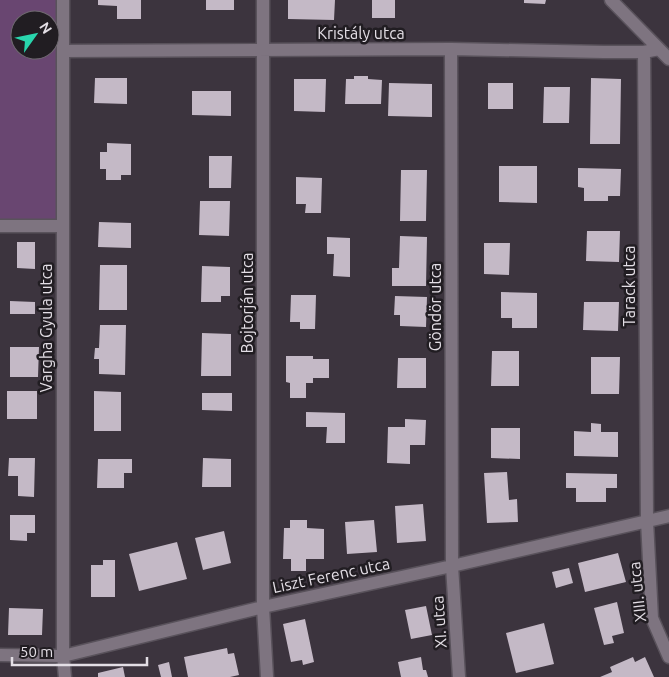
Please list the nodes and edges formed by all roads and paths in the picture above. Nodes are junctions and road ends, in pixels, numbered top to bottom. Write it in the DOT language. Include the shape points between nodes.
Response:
graph roads {
  1 [pos="63,0"];
  2 [pos="263,0"];
  3 [pos="611,0"];
  4 [pos="264,49"];
  5 [pos="451,49"];
  6 [pos="659,49"];
  7 [pos="63,51"];
  8 [pos="644,52"];
  9 [pos="669,59"];
  10 [pos="0,226"];
  11 [pos="62,226"];
  12 [pos="669,516"];
  13 [pos="647,521"];
  14 [pos="452,566"];
  15 [pos="263,607"];
  16 [pos="0,655"];
  17 [pos="63,656"];
  18 [pos="669,657"];
  19 [pos="65,677"];
  20 [pos="267,677"];
  21 [pos="459,677"];
  1 -- 7 [label="street, Vargha Gyula utca"];
  2 -- 4 [label="street, Bojtorján utca"];
  3 -- 6 [label="street"];
  4 -- 5 [label="street, Kristály utca"];
  4 -- 7 [label="street, Kristály utca"];
  4 -- 15 [label="street, Bojtorján utca"];
  5 -- 8 [label="street, Kristály utca"];
  5 -- 14 [label="street, Göndör utca"];
  6 -- 8 [label="street, Kristály utca"];
  6 -- 9 [label="street"];
  7 -- 11 [label="street, Vargha Gyula utca"];
  8 -- 13 [label="street, Tarack utca"];
  10 -- 11 [label="street"];
  11 -- 17 [label="street, Vargha Gyula utca"];
  12 -- 13 [label="street, Liszt Ferenc utca"];
  13 -- 14 [label="street, Liszt Ferenc utca"];
  13 -- 18 [label="street, XIII. utca" via="652,618"];
  14 -- 15 [label="street, Liszt Ferenc utca"];
  14 -- 21 [label="street, XI. utca"];
  15 -- 17 [label="street, Liszt Ferenc utca"];
  15 -- 20 [label="street, Bojtorján utca"];
  16 -- 17 [label="street, Liszt Ferenc utca"];
  17 -- 19 [label="street, Vargha Gyula utca"];
}
